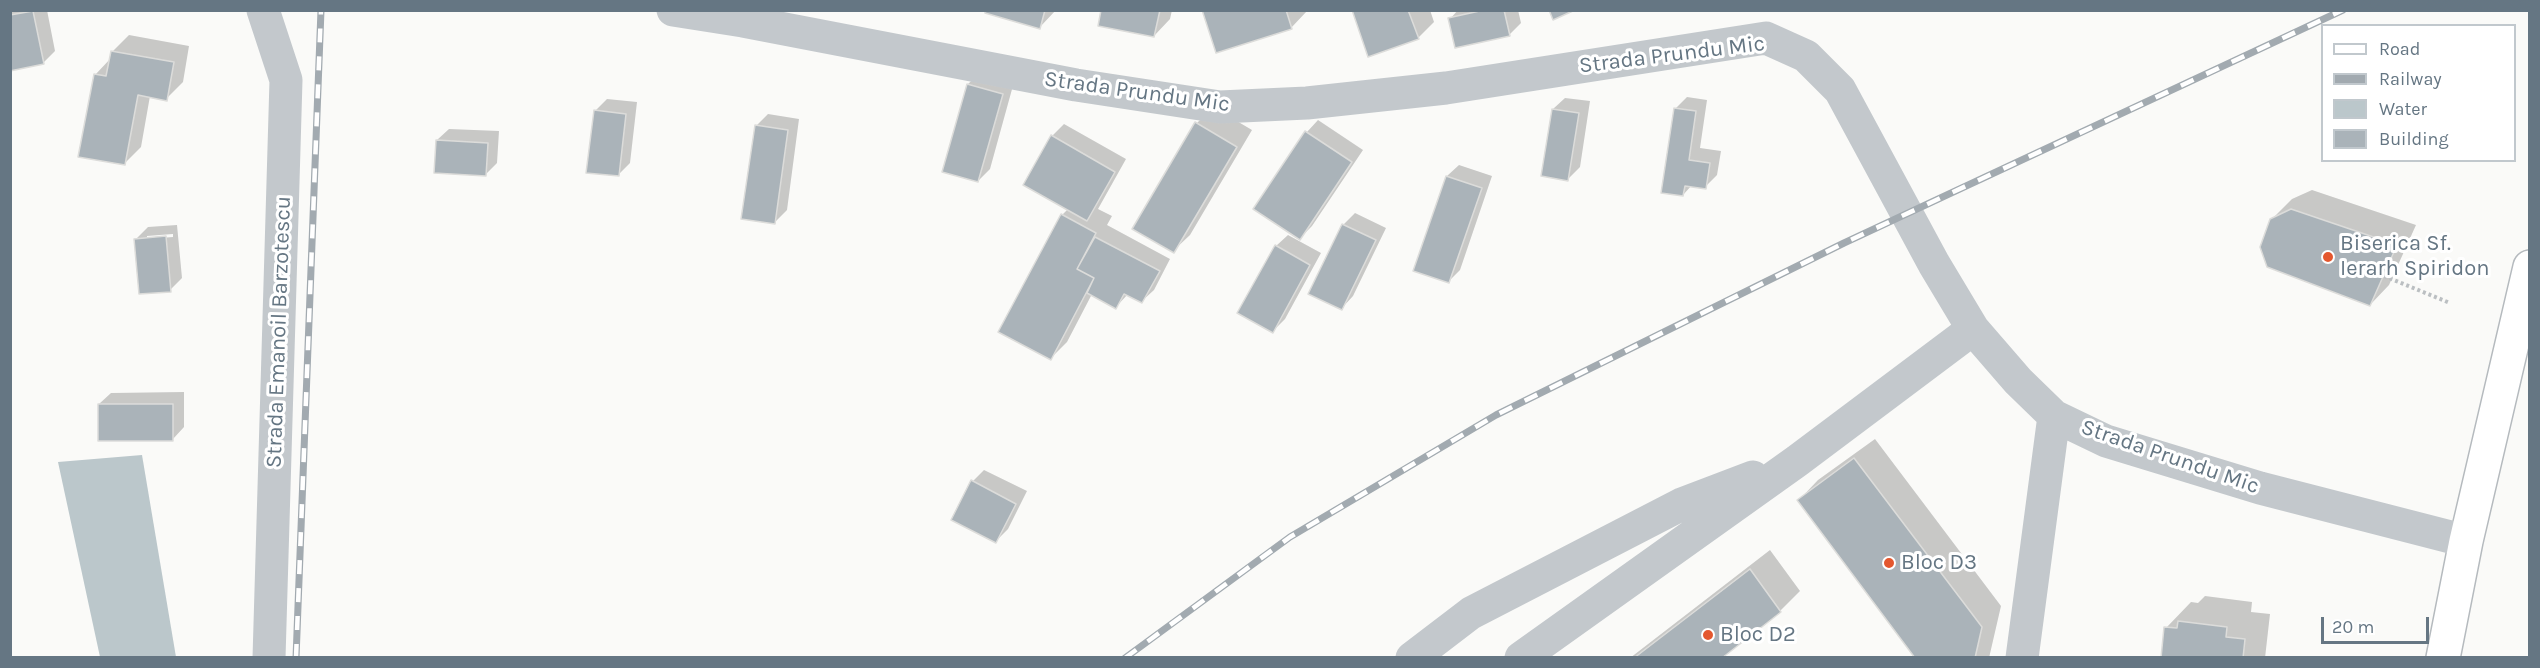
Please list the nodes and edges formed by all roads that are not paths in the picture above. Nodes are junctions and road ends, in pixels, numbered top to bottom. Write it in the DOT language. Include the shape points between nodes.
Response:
graph roads {
  1 [pos="263,10"];
  2 [pos="673,10"];
  3 [pos="2529,267"];
  4 [pos="1973,329"];
  5 [pos="2054,416"];
  6 [pos="1797,460"];
  7 [pos="2466,541"];
  8 [pos="270,657"];
  9 [pos="1412,657"];
  10 [pos="1521,657"];
  11 [pos="2022,657"];
  12 [pos="2443,657"];
  1 -- 8 [label="street, Strada Emanoil Barzotescu" via="286,80"];
  2 -- 4 [label="street, Strada Prundu Mic" via="1076,85 1220,107 1307,103 1446,88 1766,38 1806,56 1840,90"];
  3 -- 7 [label="main road"];
  4 -- 5 [label="street, Strada Prundu Mic"];
  4 -- 6 [label="street"];
  5 -- 7 [label="street, Strada Prundu Mic" via="2106,441 2260,488"];
  5 -- 11 [label="street"];
  6 -- 9 [label="street" via="1682,504 1471,613"];
  6 -- 10 [label="street"];
  7 -- 12 [label="main road"];
}
